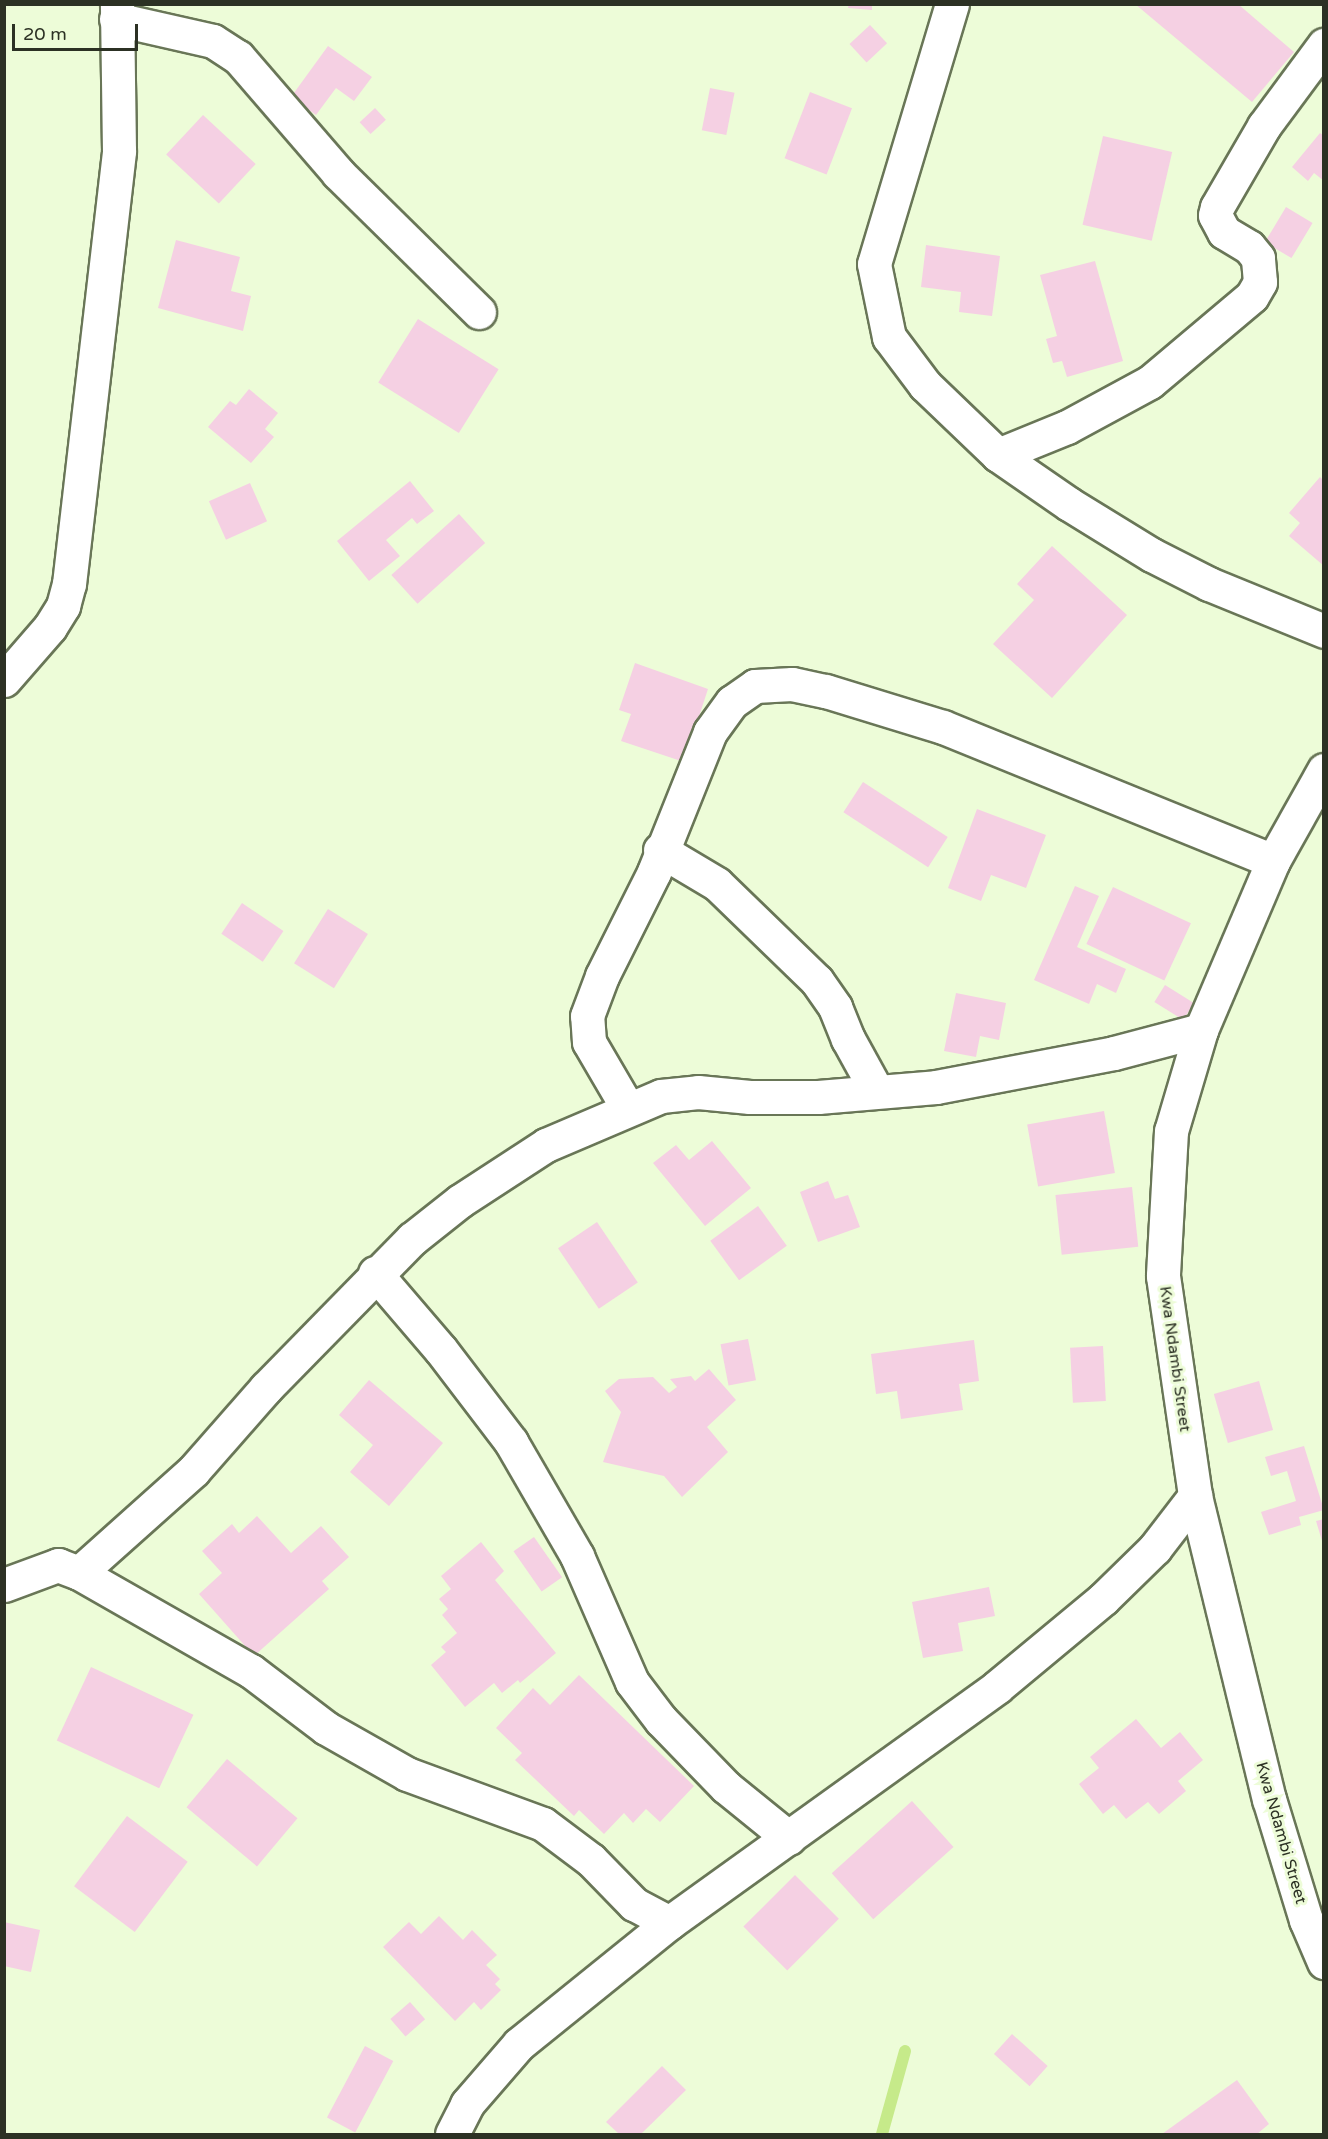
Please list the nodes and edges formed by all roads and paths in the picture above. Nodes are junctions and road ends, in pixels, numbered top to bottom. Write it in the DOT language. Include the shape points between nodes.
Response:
graph roads {
  1 [pos="952,4"];
  2 [pos="116,12"];
  3 [pos="1323,45"];
  4 [pos="479,312"];
  5 [pos="998,454"];
  6 [pos="1323,631"];
  7 [pos="4,681"];
  8 [pos="1323,770"];
  9 [pos="660,850"];
  10 [pos="1273,861"];
  11 [pos="1201,1030"];
  12 [pos="876,1090"];
  13 [pos="627,1107"];
  14 [pos="375,1273"];
  15 [pos="1195,1496"];
  16 [pos="80,1573"];
  17 [pos="4,1585"];
  18 [pos="789,1838"];
  19 [pos="669,1923"];
  20 [pos="1323,1962"];
  21 [pos="452,2134"];
  1 -- 5 [label="street" via="874,264 889,337 926,385"];
  2 -- 4 [label="street" via="213,40 238,57 338,173"];
  2 -- 7 [label="street" via="119,151 69,584 63,606 50,627"];
  3 -- 5 [label="street" via="1264,126 1217,207 1215,215 1224,232 1255,251 1258,258 1260,282 1252,296 1150,382 1066,426"];
  5 -- 6 [label="street" via="1152,555 1275,613"];
  8 -- 10 [label="street, Kwa Ndambi Street"];
  9 -- 10 [label="street" via="710,732 732,702 755,686 792,684 943,727"];
  9 -- 12 [label="street" via="717,884 817,981 835,1007"];
  9 -- 13 [label="street" via="588,1016 589,1042"];
  10 -- 11 [label="street, Kwa Ndambi Street"];
  11 -- 12 [label="street" via="1114,1053 936,1087"];
  11 -- 15 [label="street, Kwa Ndambi Street" via="1171,1131 1163,1276"];
  12 -- 13 [label="street" via="807,1097 698,1092 661,1096"];
  13 -- 14 [label="street" via="546,1145 460,1200"];
  14 -- 16 [label="street" via="194,1470"];
  14 -- 18 [label="street" via="441,1350 511,1442 577,1556 632,1682 661,1720 726,1787"];
  15 -- 18 [label="street" via="1155,1548 1103,1599 997,1687"];
  15 -- 20 [label="street, Kwa Ndambi Street" via="1269,1800"];
  16 -- 17 [label="street" via="58,1565"];
  16 -- 19 [label="street" via="251,1671 326,1728 407,1774 543,1824 591,1860 634,1904"];
  18 -- 19 [label="street"];
  19 -- 21 [label="street" via="519,2044 467,2104"];
}
